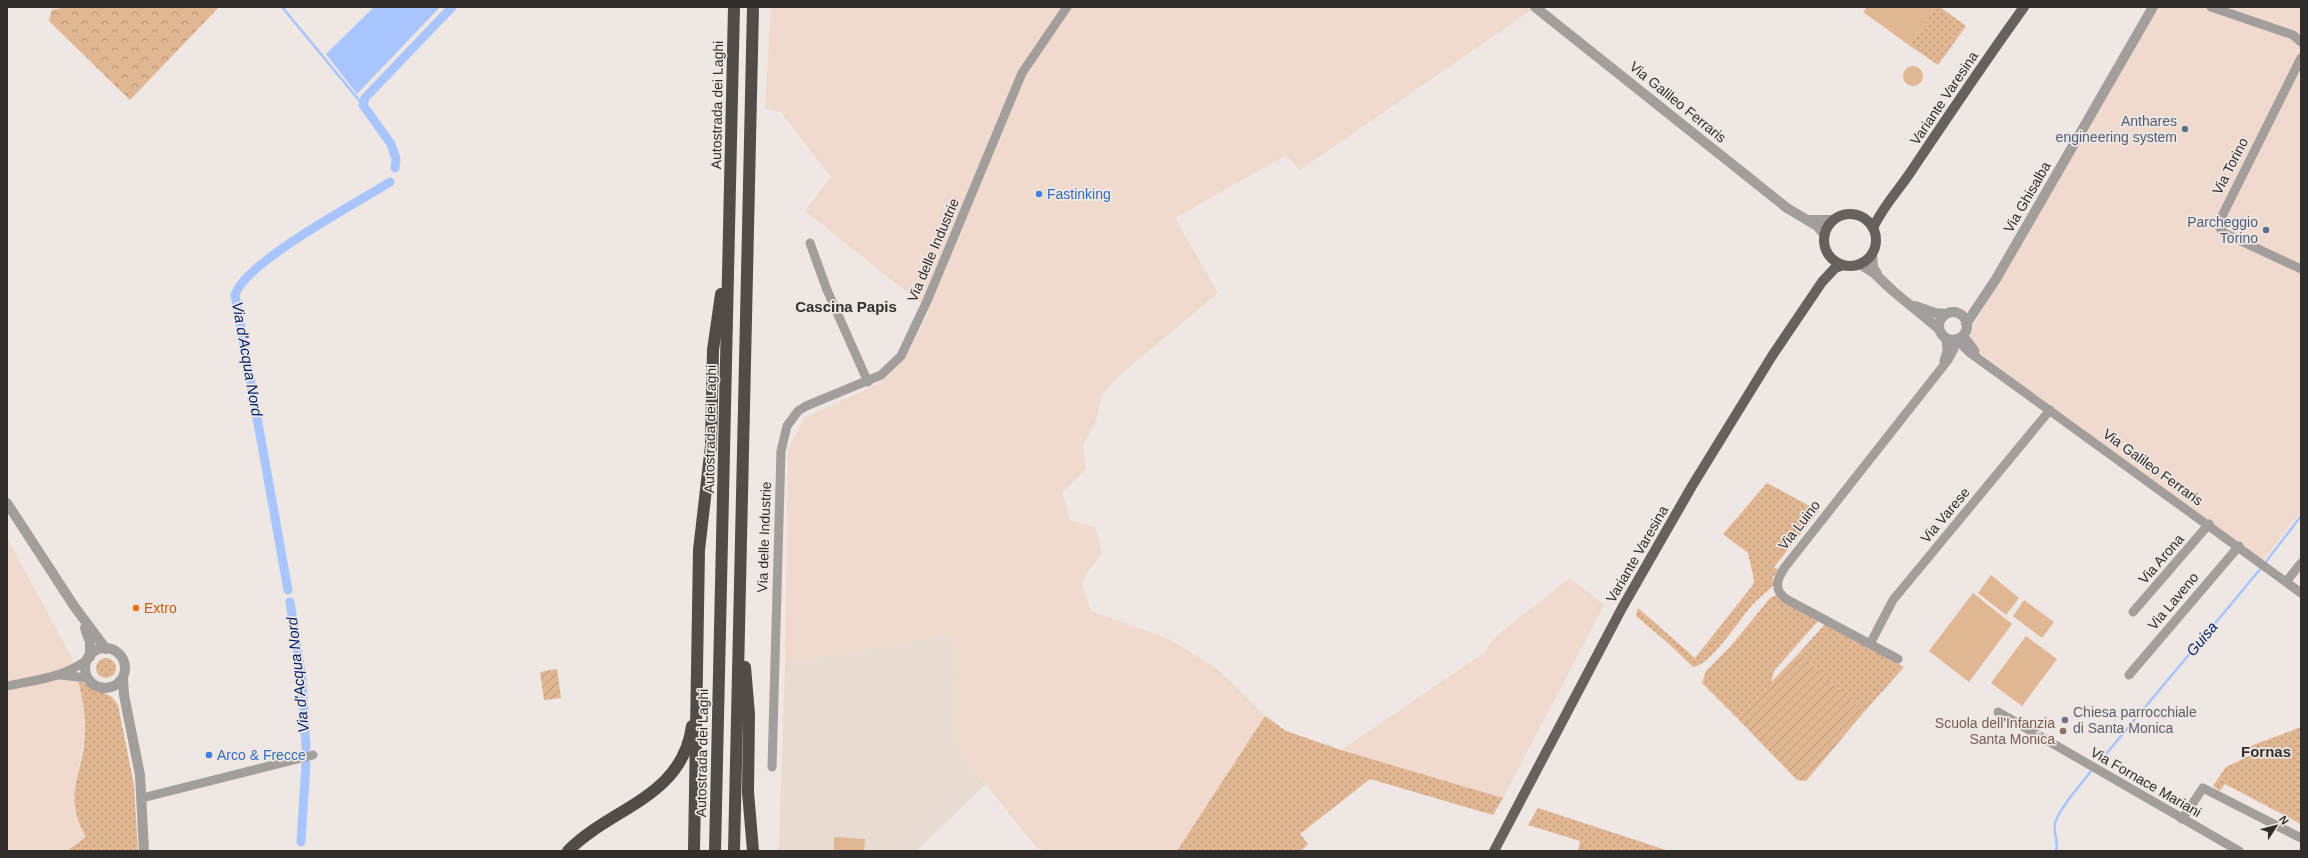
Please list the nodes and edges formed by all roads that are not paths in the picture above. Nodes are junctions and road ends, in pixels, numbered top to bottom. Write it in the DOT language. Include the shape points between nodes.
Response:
graph roads {
  1 [pos="734,7"];
  2 [pos="753,7"];
  3 [pos="1067,7"];
  4 [pos="1535,7"];
  5 [pos="2024,7"];
  6 [pos="2153,7"];
  7 [pos="2211,7"];
  8 [pos="2301,42"];
  9 [pos="2301,58"];
  10 [pos="1886,204"];
  11 [pos="1860,216"];
  12 [pos="1804,219"];
  13 [pos="1833,220"];
  14 [pos="1873,228"];
  15 [pos="1825,235"];
  16 [pos="729,237"];
  17 [pos="810,243"];
  18 [pos="1828,253"];
  19 [pos="1872,254"];
  20 [pos="1860,264"];
  21 [pos="1844,265"];
  22 [pos="2301,269"];
  23 [pos="1878,276"];
  24 [pos="1822,282"];
  25 [pos="1984,296"];
  26 [pos="1906,301"];
  27 [pos="1957,313"];
  28 [pos="1946,314"];
  29 [pos="1966,324"];
  30 [pos="1939,329"];
  31 [pos="1955,338"];
  32 [pos="868,382"];
  33 [pos="2050,410"];
  34 [pos="7,503"];
  35 [pos="2209,524"];
  36 [pos="2238,546"];
  37 [pos="2301,563"];
  38 [pos="2286,582"];
  39 [pos="2301,593"];
  40 [pos="74,606"];
  41 [pos="739,609"];
  42 [pos="2134,612"];
  43 [pos="697,643"];
  44 [pos="1870,644"];
  45 [pos="106,649"];
  46 [pos="89,658"];
  47 [pos="1898,659"];
  48 [pos="59,675"];
  49 [pos="2129,675"];
  50 [pos="88,678"];
  51 [pos="123,678"];
  52 [pos="7,686"];
  53 [pos="109,688"];
  54 [pos="127,711"];
  55 [pos="1998,712"];
  56 [pos="313,754"];
  57 [pos="772,767"];
  58 [pos="142,798"];
  59 [pos="2182,818"];
  60 [pos="2301,838"];
  61 [pos="144,851"];
  62 [pos="568,851"];
  63 [pos="694,851"];
  64 [pos="715,851"];
  65 [pos="734,851"];
  66 [pos="753,851"];
  67 [pos="1494,851"];
  68 [pos="2239,851"];
  1 -- 16 [label="highway, Autostrada dei Laghi"];
  2 -- 41 [label="highway"];
  3 -- 32 [label="street, Via delle Industrie" via="1022,74 908,344 892,366"];
  4 -- 12 [label="street, Via Galileo Ferraris"];
  5 -- 10 [label="main road, Variante Varesina" via="1903,184"];
  6 -- 25 [label="street, Via Ghisalba"];
  7 -- 8 [label="street" via="2293,35"];
  9 -- 22 [label="street, Via Torino" via="2218,222 2224,233"];
  10 -- 11 [label="main road, Variante Varesina" via="1878,210"];
  10 -- 14 [label="main road, Variante Varesina"];
  11 -- 13 [label="main road, Variante Varesina" via="1844,215"];
  11 -- 14 [label="main road"];
  12 -- 13 [label="street, Via Galileo Ferraris"];
  12 -- 15 [label="street, Via Galileo Ferraris" via="1817,226"];
  13 -- 15 [label="main road"];
  14 -- 19 [label="main road" via="1876,244"];
  15 -- 18 [label="main road, Variante Varesina"];
  16 -- 43 [label="highway" via="713,350 713,424 699,543"];
  16 -- 64 [label="highway, Autostrada dei Laghi"];
  17 -- 32 [label="street" via="827,290"];
  18 -- 21 [label="main road" via="1834,261"];
  18 -- 24 [label="main road, Variante Varesina" via="1828,263"];
  19 -- 20 [label="main road"];
  19 -- 23 [label="street" via="1873,267"];
  20 -- 21 [label="main road, Variante Varesina"];
  20 -- 23 [label="street"];
  21 -- 24 [label="main road, Variante Varesina" via="1835,268"];
  23 -- 26 [label="street"];
  24 -- 67 [label="main road, Variante Varesina" via="1772,356 1692,486 1622,608"];
  25 -- 27 [label="street, Via Ghisalba" via="1968,309"];
  25 -- 29 [label="street, Via Ghisalba"];
  26 -- 28 [label="street" via="1924,310"];
  26 -- 30 [label="street"];
  27 -- 28 [label="street"];
  27 -- 29 [label="street" via="1964,318"];
  28 -- 30 [label="street" via="1940,320"];
  29 -- 31 [label="street"];
  30 -- 31 [label="street"];
  31 -- 33 [label="street, Via Galileo Ferraris" via="1988,366"];
  31 -- 44 [label="street, Via Luino" via="1938,372 1785,567 1777,581 1779,592 1786,599"];
  32 -- 57 [label="street, Via delle Industrie" via="806,406 792,417 783,437"];
  33 -- 35 [label="street, Via Galileo Ferraris"];
  33 -- 44 [label="street, Via Varese" via="1893,600"];
  34 -- 40 [label="street"];
  35 -- 36 [label="street, Via Galileo Ferraris"];
  35 -- 42 [label="street, Via Arona"];
  36 -- 38 [label="street, Via Galileo Ferraris"];
  36 -- 49 [label="street, Via Laveno"];
  37 -- 38 [label="street"];
  38 -- 39 [label="street, Via Galileo Ferraris"];
  40 -- 45 [label="street"];
  40 -- 46 [label="street" via="89,635"];
  41 -- 65 [label="highway"];
  41 -- 66 [label="highway" via="749,714 747,779"];
  43 -- 62 [label="highway" via="692,728 679,764 655,790 588,834"];
  43 -- 63 [label="highway"];
  44 -- 47 [label="street, Via Luino"];
  45 -- 46 [label="street" via="95,651"];
  45 -- 51 [label="street" via="123,659"];
  46 -- 48 [label="street" via="78,667"];
  46 -- 50 [label="street" via="86,665"];
  48 -- 50 [label="street"];
  48 -- 52 [label="street"];
  50 -- 53 [label="street" via="95,686"];
  51 -- 53 [label="street"];
  51 -- 54 [label="street"];
  53 -- 54 [label="street"];
  54 -- 58 [label="street" via="137,754"];
  55 -- 59 [label="street, Via Fornace Mariani"];
  56 -- 58 [label="street"];
  58 -- 61 [label="street"];
  59 -- 60 [label="street" via="2203,788"];
  59 -- 68 [label="street, Via Fornace Mariani"];
}
